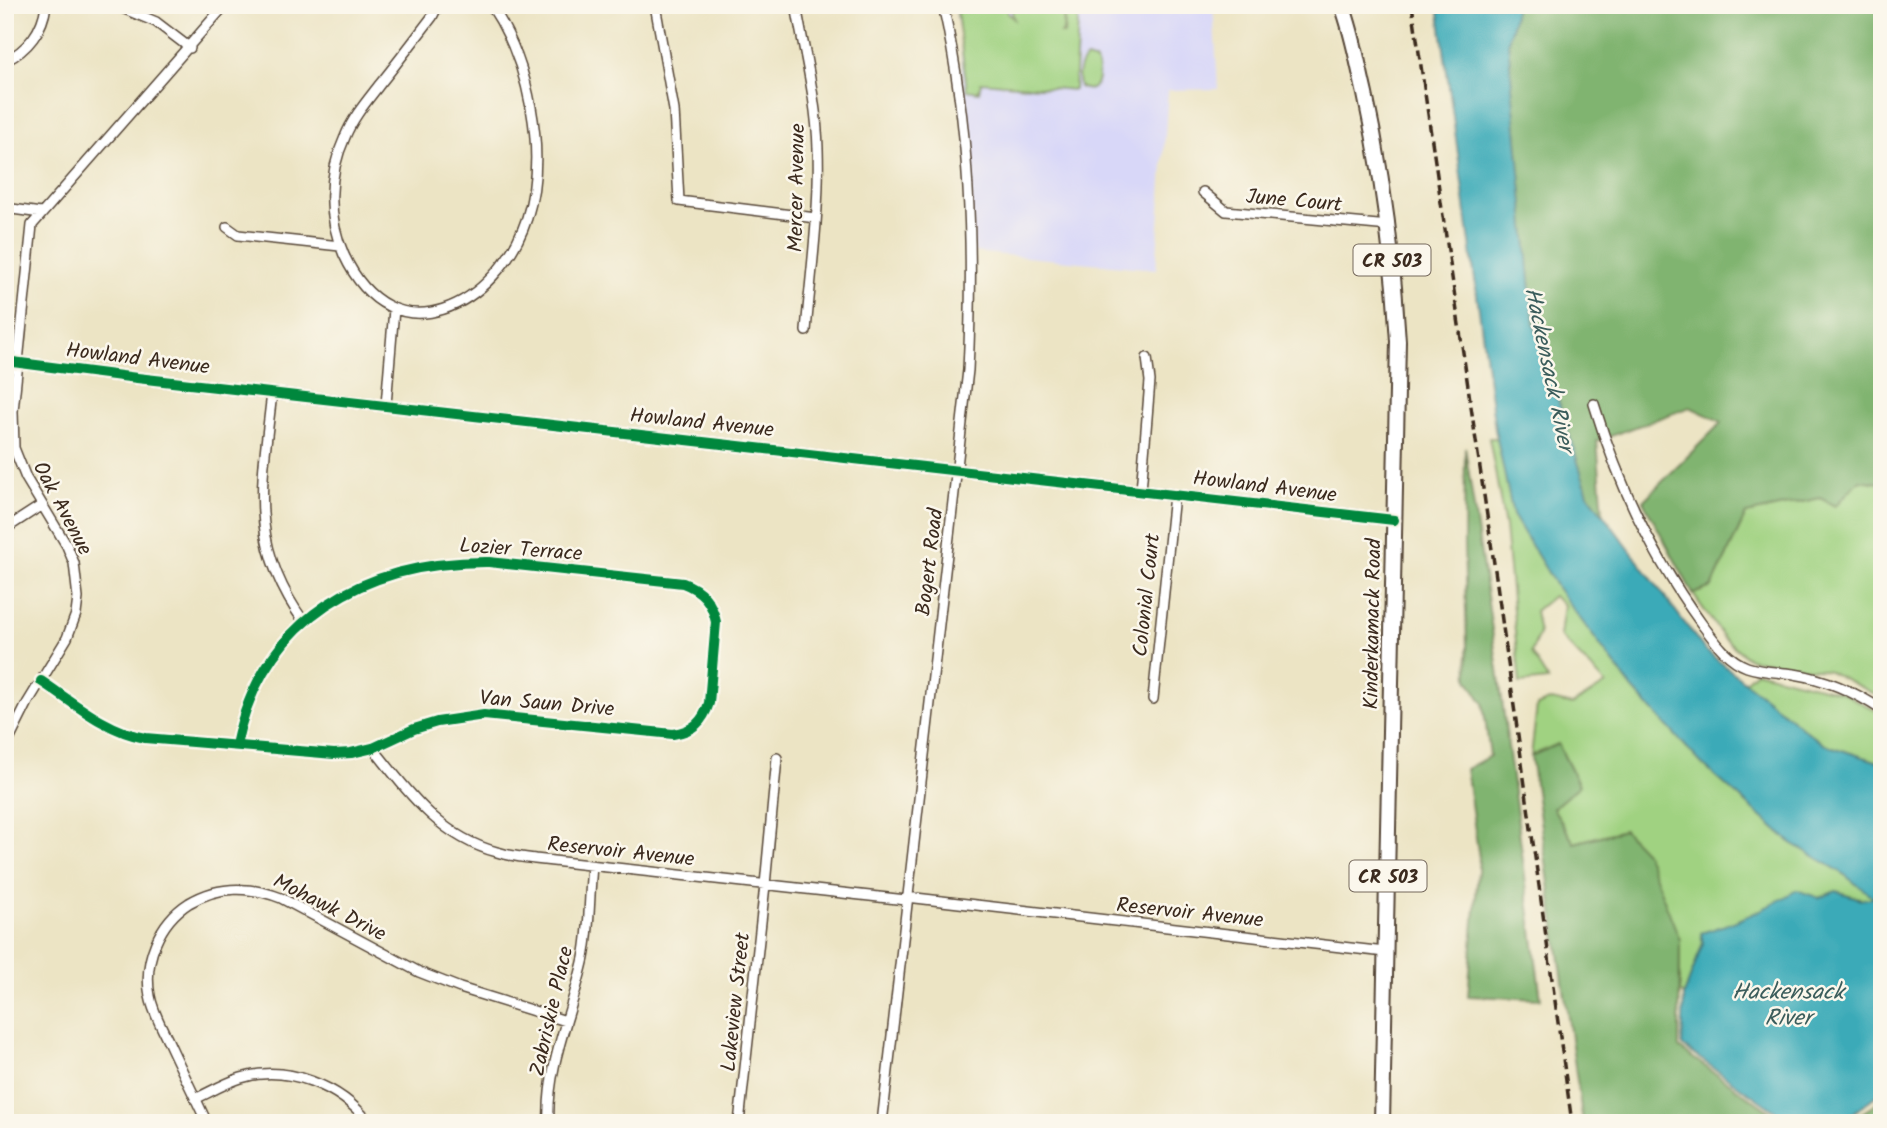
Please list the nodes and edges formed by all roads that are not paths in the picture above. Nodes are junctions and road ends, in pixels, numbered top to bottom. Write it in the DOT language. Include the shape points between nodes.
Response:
graph roads {
  1 [pos="46,5"];
  2 [pos="115,5"];
  3 [pos="225,5"];
  4 [pos="438,5"];
  5 [pos="491,5"];
  6 [pos="655,5"];
  7 [pos="796,5"];
  8 [pos="943,5"];
  9 [pos="1342,5"];
  10 [pos="190,48"];
  11 [pos="5,61"];
  12 [pos="1203,192"];
  13 [pos="5,208"];
  14 [pos="41,213"];
  15 [pos="816,218"];
  16 [pos="1389,226"];
  17 [pos="227,227"];
  18 [pos="340,246"];
  19 [pos="394,309"];
  20 [pos="806,331"];
  21 [pos="1147,358"];
  22 [pos="5,361"];
  23 [pos="18,362"];
  24 [pos="272,393"];
  25 [pos="1594,404"];
  26 [pos="386,405"];
  27 [pos="957,470"];
  28 [pos="1141,491"];
  29 [pos="1174,495"];
  30 [pos="42,505"];
  31 [pos="1394,520"];
  32 [pos="5,530"];
  33 [pos="304,622"];
  34 [pos="41,681"];
  35 [pos="1153,699"];
  36 [pos="1882,710"];
  37 [pos="693,729"];
  38 [pos="6,741"];
  39 [pos="236,745"];
  40 [pos="373,748"];
  41 [pos="777,758"];
  42 [pos="592,866"];
  43 [pos="765,885"];
  44 [pos="907,899"];
  45 [pos="1385,952"];
  46 [pos="566,1021"];
  47 [pos="195,1098"];
  48 [pos="207,1123"];
  49 [pos="369,1123"];
  50 [pos="549,1123"];
  51 [pos="739,1123"];
  52 [pos="883,1123"];
  53 [pos="1382,1123"];
  1 -- 11 [label="street" via="34,37"];
  2 -- 10 [label="street" via="156,22"];
  3 -- 10 [label="street, Oak Avenue"];
  4 -- 18 [label="street" via="346,134 331,194"];
  5 -- 19 [label="street" via="518,59 532,114 535,179 527,219 507,258 460,303 429,313"];
  6 -- 15 [label="street" via="674,110 678,201"];
  7 -- 15 [label="street, Mercer Avenue" via="816,123"];
  8 -- 27 [label="street, Bogert Road" via="962,107 972,238 968,370"];
  9 -- 16 [label="main road, Kinderkamack Road / CR 503" via="1369,113"];
  10 -- 14 [label="street, Oak Avenue"];
  12 -- 16 [label="street, June Court" via="1226,211"];
  13 -- 14 [label="street"];
  14 -- 23 [label="street, Oak Avenue" via="33,225"];
  15 -- 20 [label="street, Mercer Avenue"];
  16 -- 31 [label="main road, Kinderkamack Road / CR 503" via="1399,351"];
  17 -- 18 [label="street" via="238,235"];
  18 -- 19 [label="street" via="359,281"];
  19 -- 26 [label="street"];
  21 -- 28 [label="street" via="1150,381"];
  22 -- 23 [label="street, Howland Avenue"];
  23 -- 24 [label="street, Howland Avenue"];
  23 -- 30 [label="street, Oak Avenue" via="14,447"];
  24 -- 26 [label="street, Howland Avenue"];
  24 -- 33 [label="street" via="261,490 264,538 279,583"];
  25 -- 36 [label="street" via="1642,528 1688,605 1725,654 1746,667 1826,681"];
  26 -- 27 [label="street, Howland Avenue"];
  27 -- 28 [label="street, Howland Avenue"];
  27 -- 44 [label="street, Bogert Road"];
  28 -- 29 [label="street, Howland Avenue"];
  29 -- 31 [label="street, Howland Avenue"];
  29 -- 35 [label="street, Colonial Court"];
  30 -- 32 [label="street"];
  30 -- 34 [label="street, Oak Avenue" via="68,547 78,598 71,630"];
  31 -- 45 [label="main road, Kinderkamack Road / CR 503"];
  33 -- 37 [label="street, Lozier Terrace" via="358,587 433,564 489,562 682,583 709,601 716,622 709,703"];
  33 -- 39 [label="street, Lozier Terrace" via="260,674"];
  34 -- 38 [label="street, Oak Avenue"];
  34 -- 39 [label="street, Van Saun Drive" via="124,733"];
  37 -- 40 [label="street, Van Saun Drive" via="673,734 484,715 436,722"];
  39 -- 40 [label="street, Van Saun Drive" via="334,754"];
  40 -- 42 [label="street, Reservoir Avenue" via="421,807 458,836 497,853"];
  41 -- 43 [label="street, Lakeview Street"];
  42 -- 43 [label="street, Reservoir Avenue"];
  42 -- 46 [label="street, Zabriskie Place" via="584,956"];
  43 -- 44 [label="street, Reservoir Avenue"];
  43 -- 51 [label="street, Lakeview Street"];
  44 -- 45 [label="street, Reservoir Avenue"];
  44 -- 52 [label="street, Bogert Road"];
  45 -- 53 [label="main road, Kinderkamack Road / CR 503"];
  46 -- 47 [label="street, Mohawk Drive" via="419,972 281,898 248,888 215,891 185,905 164,927 150,959 148,978 153,1010"];
  46 -- 50 [label="street, Zabriskie Place" via="552,1079"];
  47 -- 48 [label="street, Mohawk Drive"];
  47 -- 49 [label="street" via="258,1075 294,1076 336,1093"];
}
